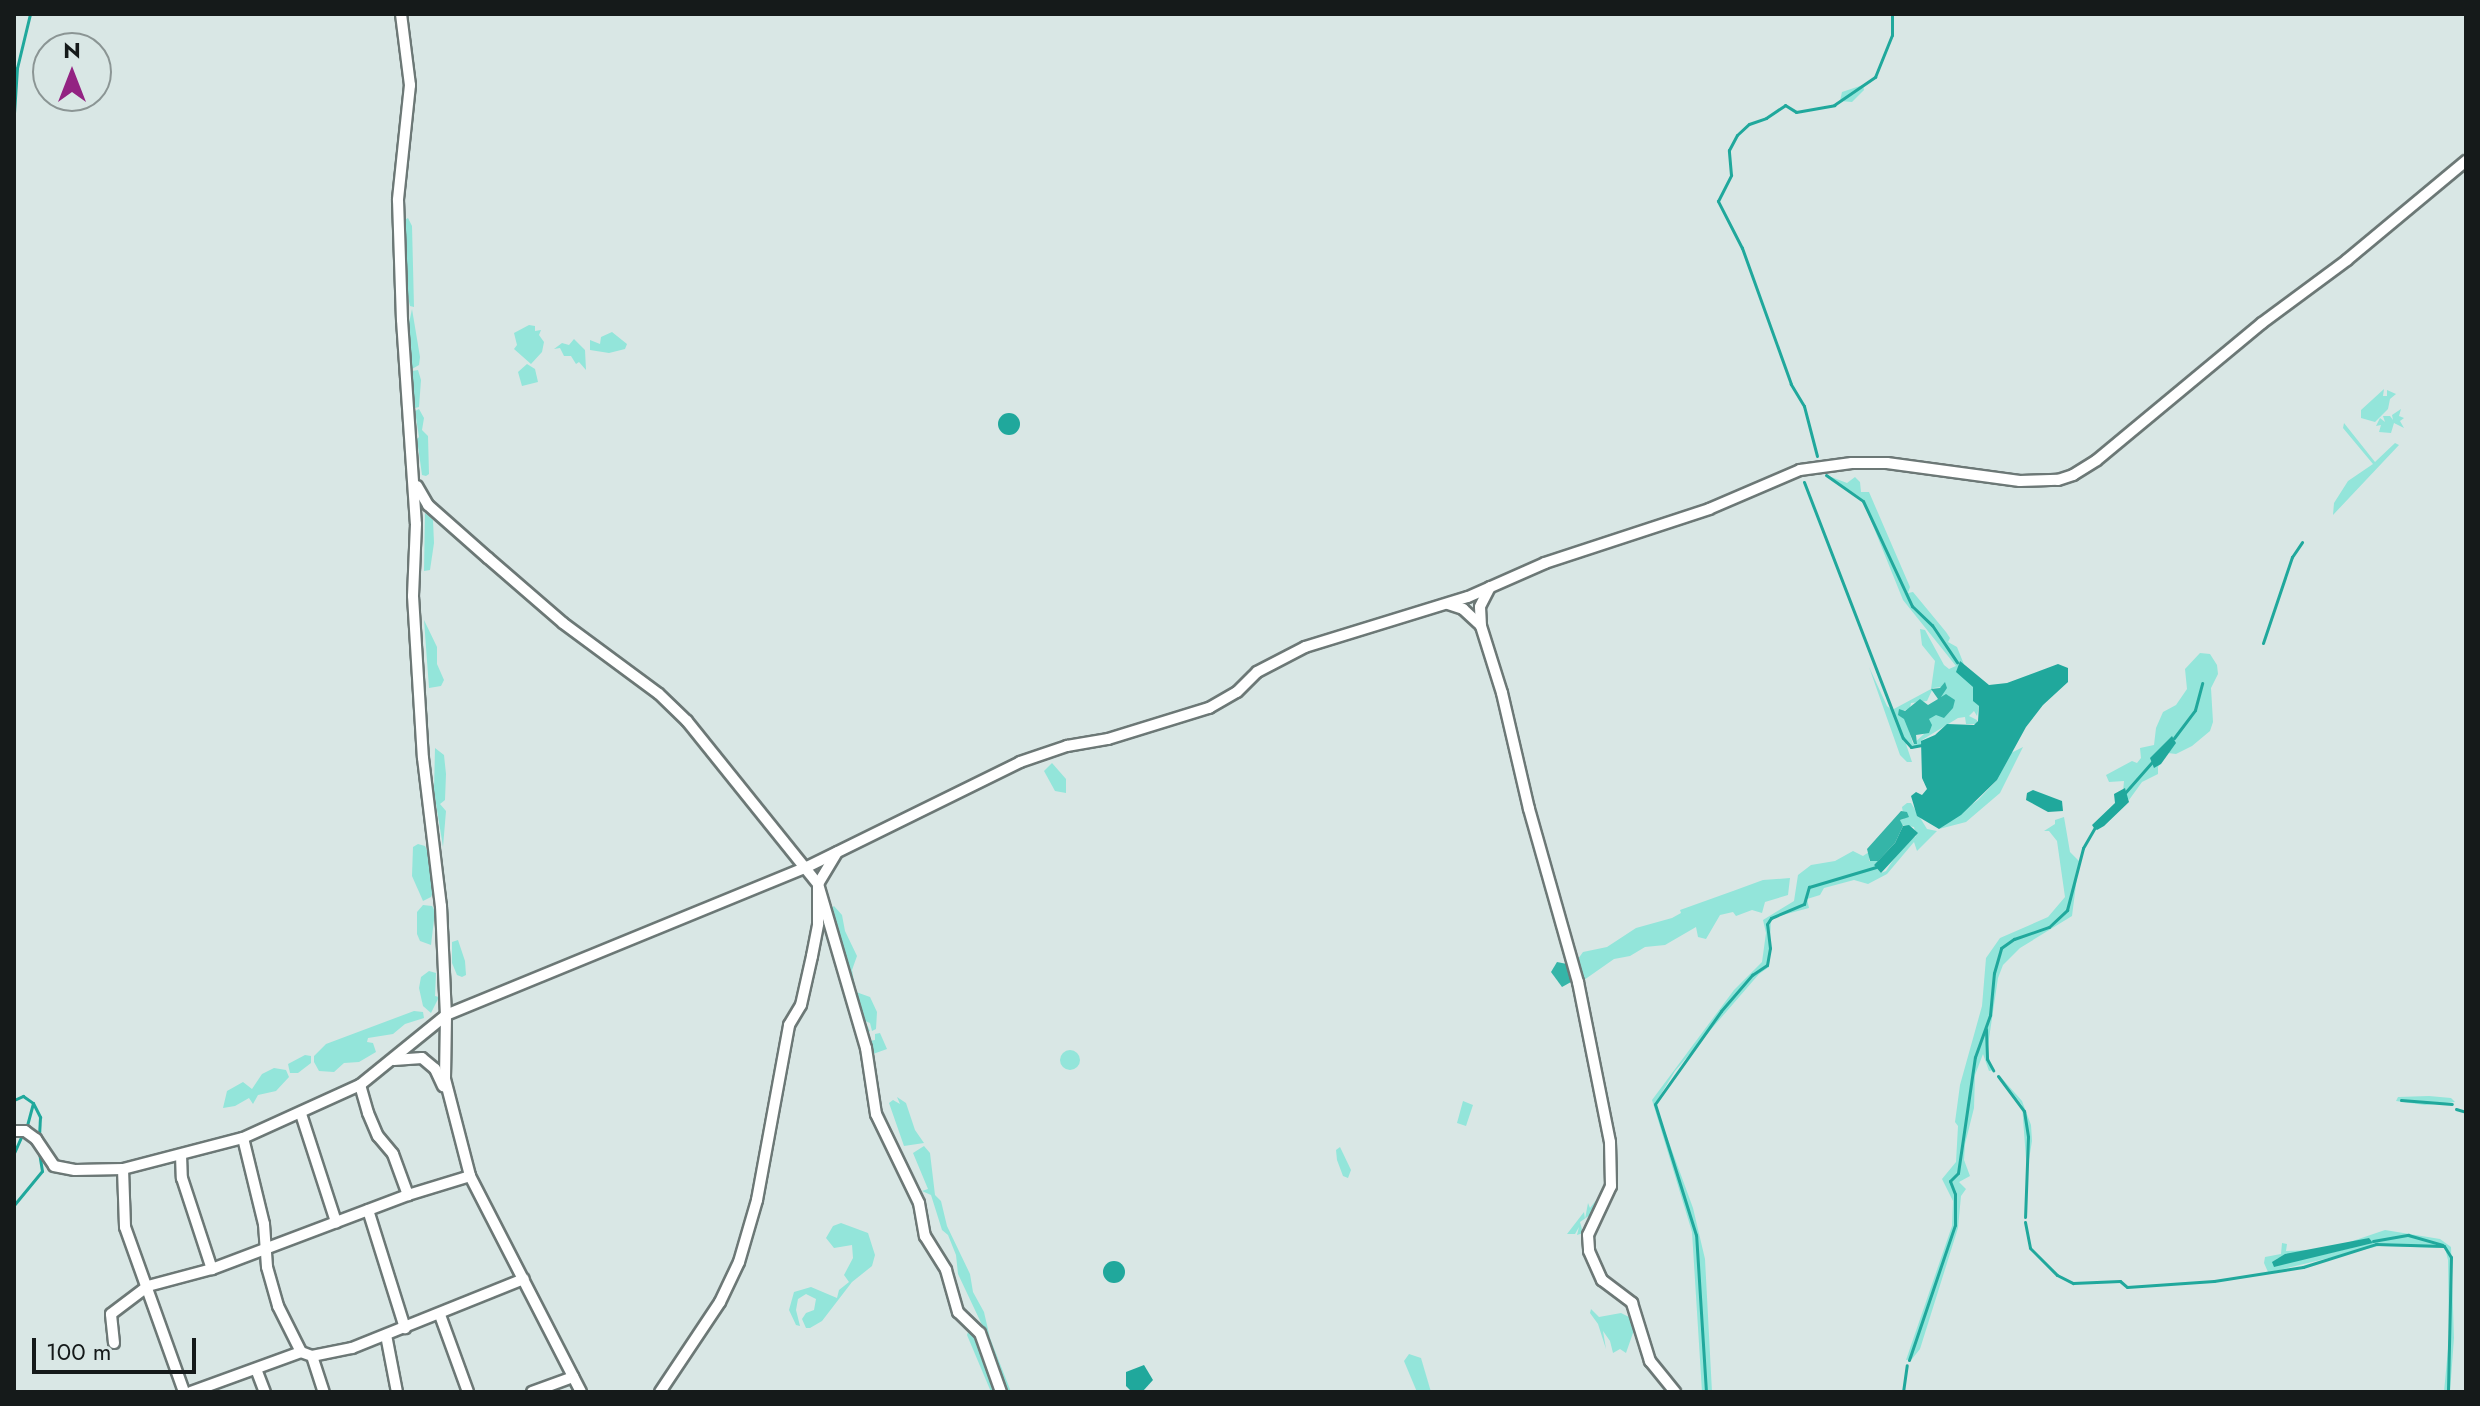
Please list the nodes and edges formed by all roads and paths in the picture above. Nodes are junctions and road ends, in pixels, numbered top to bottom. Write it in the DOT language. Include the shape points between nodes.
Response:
graph roads {
  1 [pos="401,14"];
  2 [pos="2466,161"];
  3 [pos="414,479"];
  4 [pos="1490,587"];
  5 [pos="1448,604"];
  6 [pos="1481,626"];
  7 [pos="837,852"];
  8 [pos="807,867"];
  9 [pos="818,884"];
  10 [pos="446,1015"];
  11 [pos="393,1060"];
  12 [pos="360,1085"];
  13 [pos="447,1095"];
  14 [pos="301,1114"];
  15 [pos="14,1131"];
  16 [pos="243,1138"];
  17 [pos="181,1155"];
  18 [pos="123,1169"];
  19 [pos="470,1176"];
  20 [pos="408,1195"];
  21 [pos="368,1210"];
  22 [pos="336,1222"];
  23 [pos="267,1248"];
  24 [pos="212,1269"];
  25 [pos="524,1279"];
  26 [pos="148,1286"];
  27 [pos="440,1315"];
  28 [pos="405,1328"];
  29 [pos="386,1335"];
  30 [pos="114,1343"];
  31 [pos="306,1354"];
  32 [pos="256,1369"];
  33 [pos="573,1377"];
  34 [pos="184,1392"];
  35 [pos="191,1392"];
  36 [pos="265,1392"];
  37 [pos="324,1392"];
  38 [pos="397,1392"];
  39 [pos="468,1392"];
  40 [pos="532,1392"];
  41 [pos="581,1392"];
  42 [pos="660,1392"];
  43 [pos="1001,1392"];
  44 [pos="1675,1392"];
  1 -- 3 [label="street" via="410,85 398,200"];
  2 -- 4 [label="street" via="2073,475 2020,481 1887,463 1814,466"];
  3 -- 8 [label="street" via="428,505 457,532 687,721"];
  3 -- 10 [label="street" via="413,596"];
  4 -- 5 [label="street"];
  4 -- 6 [label="street" via="1480,607"];
  5 -- 6 [label="street" via="1463,609"];
  5 -- 7 [label="street" via="1305,647 1257,672 1209,708 1020,762"];
  6 -- 44 [label="street" via="1578,982 1610,1142 1611,1186 1588,1235 1589,1251 1602,1280 1632,1303 1650,1361"];
  7 -- 8 [label="street"];
  7 -- 9 [label="street"];
  8 -- 9 [label="street"];
  8 -- 10 [label="street"];
  9 -- 42 [label="street" via="812,956 801,1005 789,1025 757,1200 739,1262 720,1302"];
  9 -- 43 [label="street" via="866,1048 876,1114 919,1203 925,1236 946,1270 958,1312 980,1333"];
  10 -- 11 [label="street"];
  10 -- 13 [label="street"];
  11 -- 12 [label="street"];
  11 -- 13 [label="street" via="422,1058 435,1069"];
  12 -- 14 [label="street"];
  12 -- 20 [label="street"];
  13 -- 19 [label="street"];
  14 -- 16 [label="street"];
  14 -- 22 [label="street"];
  15 -- 18 [label="street" via="36,1139 54,1166"];
  16 -- 17 [label="street"];
  16 -- 23 [label="street"];
  17 -- 18 [label="street"];
  17 -- 24 [label="street" via="182,1178"];
  18 -- 26 [label="street" via="125,1227"];
  19 -- 20 [label="street"];
  19 -- 25 [label="street"];
  20 -- 21 [label="street"];
  21 -- 22 [label="street"];
  21 -- 28 [label="street"];
  22 -- 23 [label="street"];
  23 -- 24 [label="street"];
  23 -- 31 [label="street" via="278,1306"];
  24 -- 26 [label="street"];
  25 -- 27 [label="street"];
  25 -- 33 [label="street"];
  26 -- 30 [label="street" via="111,1314"];
  26 -- 34 [label="street"];
  27 -- 28 [label="street"];
  27 -- 39 [label="street"];
  28 -- 29 [label="street"];
  29 -- 31 [label="street" via="333,1354"];
  29 -- 38 [label="street"];
  31 -- 32 [label="street"];
  31 -- 37 [label="street"];
  32 -- 35 [label="street"];
  32 -- 36 [label="street"];
  33 -- 40 [label="street"];
  33 -- 41 [label="street"];
}
